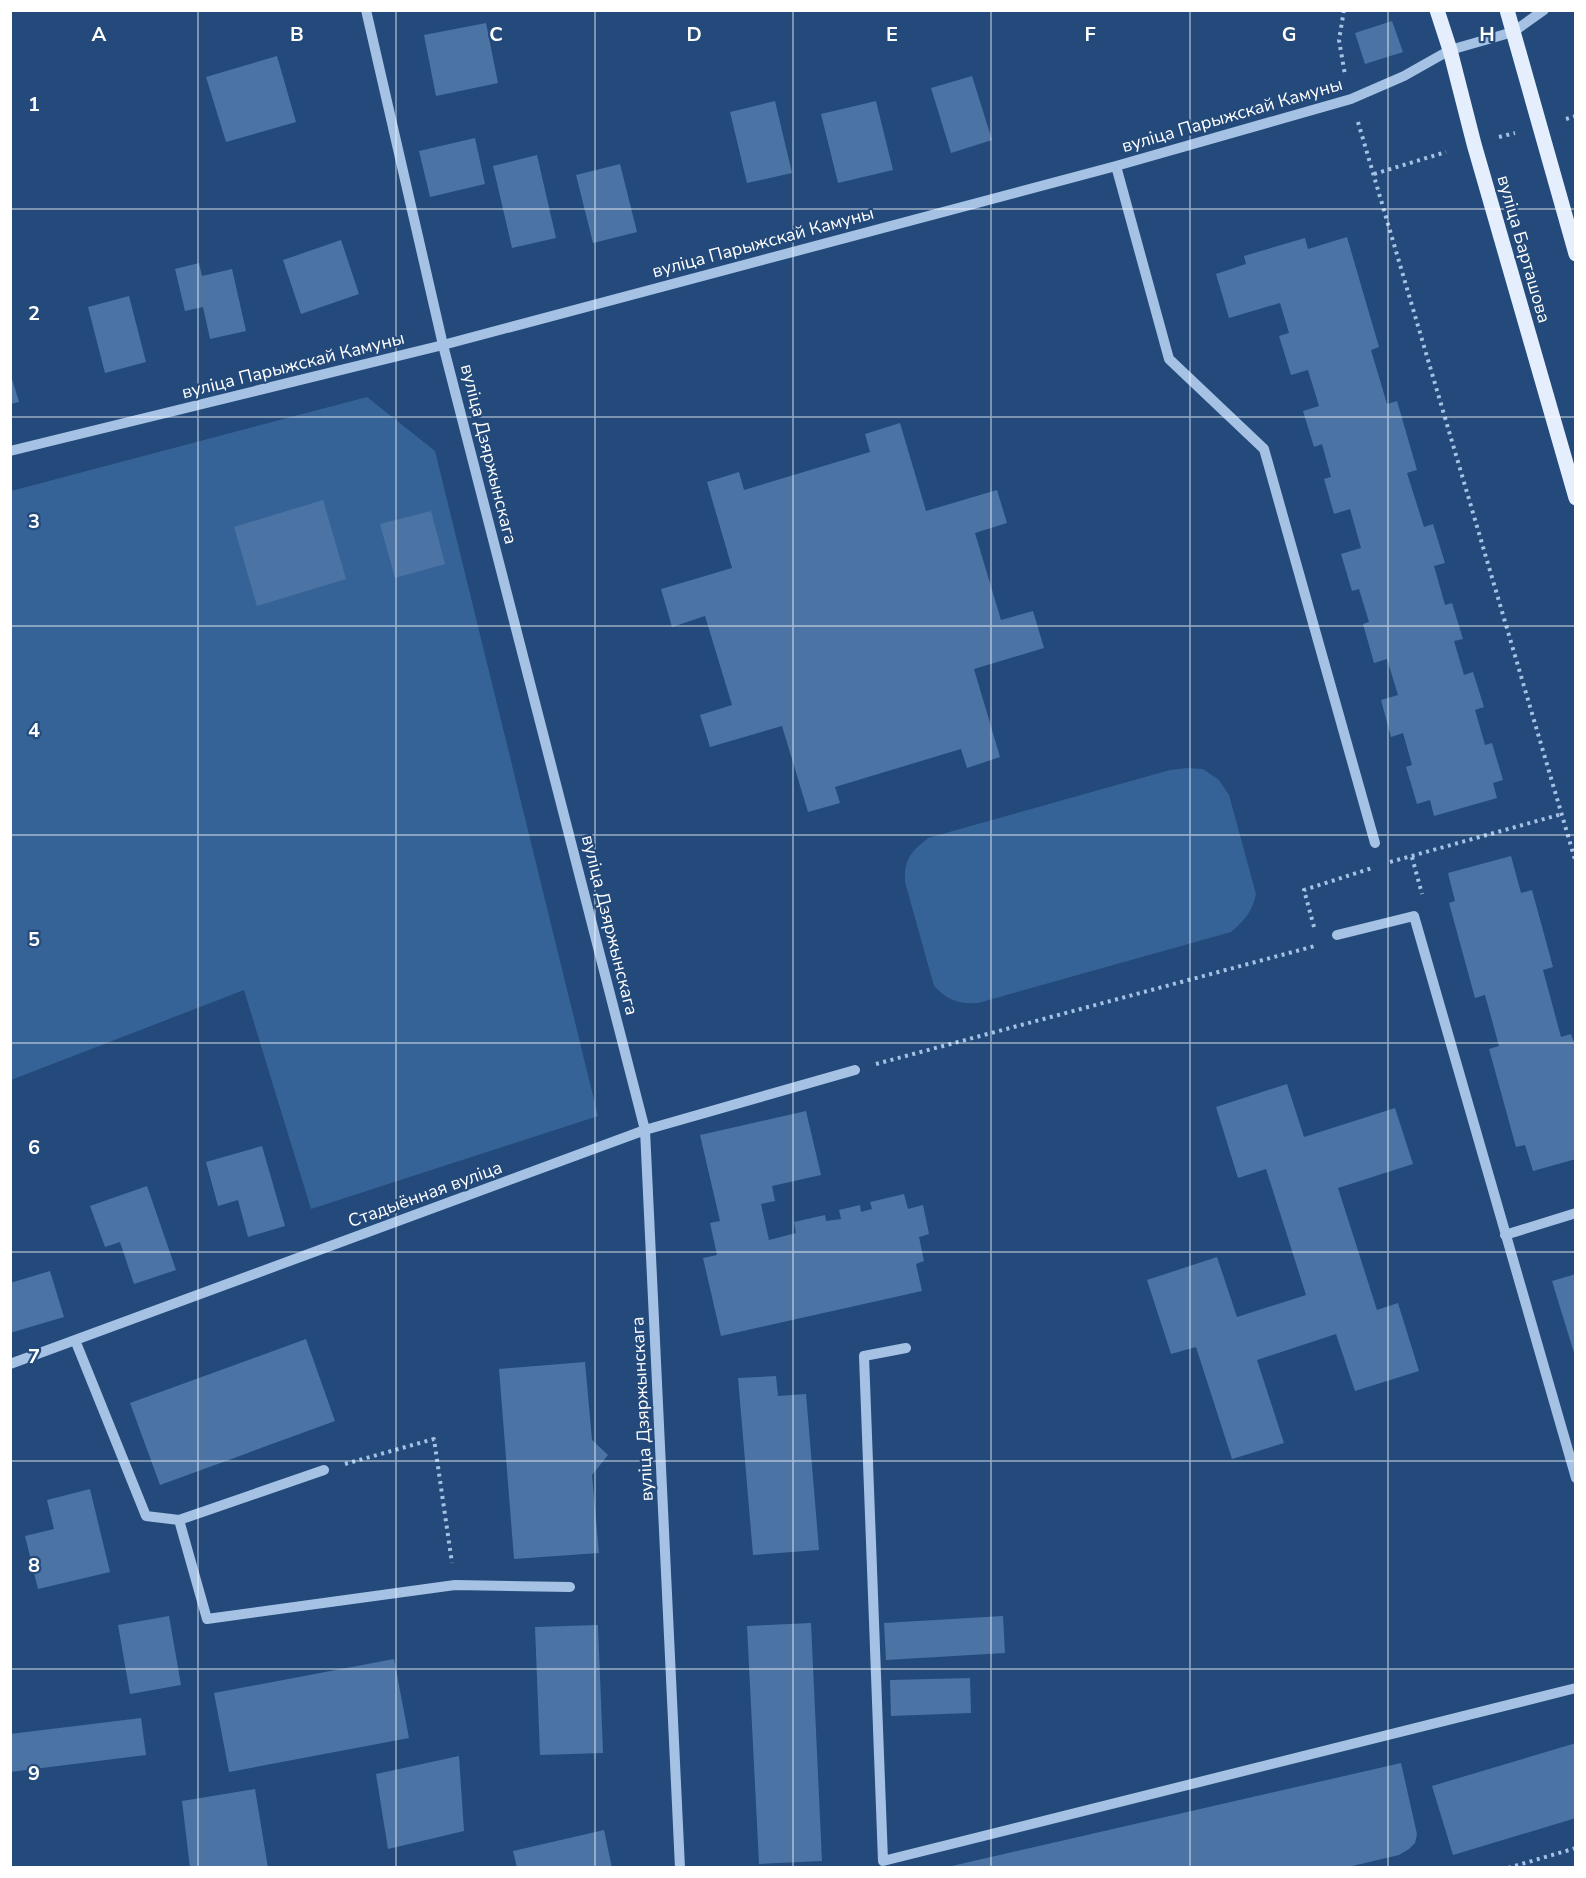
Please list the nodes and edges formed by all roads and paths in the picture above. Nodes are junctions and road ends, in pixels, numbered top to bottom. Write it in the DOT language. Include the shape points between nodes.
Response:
graph roads {
  1 [pos="366,10"];
  2 [pos="1344,10"];
  3 [pos="1437,10"];
  4 [pos="1507,10"];
  5 [pos="1544,10"];
  6 [pos="1513,32"];
  7 [pos="1450,50"];
  8 [pos="1346,81"];
  9 [pos="1356,115"];
  10 [pos="1520,131"];
  11 [pos="1490,140"];
  12 [pos="1446,152"];
  13 [pos="1116,166"];
  14 [pos="1374,174"];
  15 [pos="1575,254"];
  16 [pos="443,345"];
  17 [pos="10,451"];
  18 [pos="1575,498"];
  19 [pos="1562,814"];
  20 [pos="1375,843"];
  21 [pos="1412,857"];
  22 [pos="1575,863"];
  23 [pos="1423,896"];
  24 [pos="1315,934"];
  25 [pos="1337,935"];
  26 [pos="1318,946"];
  27 [pos="855,1070"];
  28 [pos="645,1130"];
  29 [pos="1575,1213"];
  30 [pos="1505,1234"];
  31 [pos="75,1340"];
  32 [pos="906,1348"];
  33 [pos="10,1364"];
  34 [pos="324,1470"];
  35 [pos="1575,1478"];
  36 [pos="179,1520"];
  37 [pos="455,1585"];
  38 [pos="570,1587"];
  39 [pos="1575,1688"];
  40 [pos="1575,1848"];
  41 [pos="680,1868"];
  42 [pos="1508,1868"];
  1 -- 16 [label="street, вуліца Дзяржынскага"];
  2 -- 8 [label="path" via="1339,40"];
  3 -- 7 [label="main road, вуліца Барташова"];
  4 -- 6 [label="main road"];
  5 -- 6 [label="street, вуліца Парыжскай Камуны"];
  6 -- 7 [label="street, вуліца Парыжскай Камуны"];
  6 -- 15 [label="main road"];
  7 -- 13 [label="street, вуліца Парыжскай Камуны" via="1351,99"];
  7 -- 18 [label="main road, вуліца Барташова"];
  9 -- 14 [label="path"];
  10 -- 11 [label="path"];
  12 -- 14 [label="path"];
  13 -- 16 [label="street, вуліца Парыжскай Камуны"];
  13 -- 20 [label="street" via="1168,359 1264,449"];
  14 -- 19 [label="path"];
  16 -- 17 [label="street, вуліца Парыжскай Камуны"];
  16 -- 28 [label="street, вуліца Дзяржынскага"];
  19 -- 21 [label="path"];
  19 -- 22 [label="path"];
  21 -- 23 [label="path"];
  21 -- 24 [label="path" via="1304,890"];
  25 -- 30 [label="street" via="1414,916"];
  26 -- 27 [label="path"];
  27 -- 28 [label="street, Стадыённая вуліца"];
  28 -- 31 [label="street, Стадыённая вуліца"];
  28 -- 41 [label="street, вуліца Дзяржынскага"];
  29 -- 30 [label="street"];
  30 -- 35 [label="street"];
  31 -- 33 [label="street, Стадыённая вуліца"];
  31 -- 36 [label="street" via="146,1516"];
  32 -- 39 [label="street" via="864,1356 883,1861"];
  34 -- 36 [label="street"];
  34 -- 37 [label="path" via="434,1439"];
  36 -- 37 [label="street" via="207,1619"];
  37 -- 38 [label="street"];
  40 -- 42 [label="path"];
}
